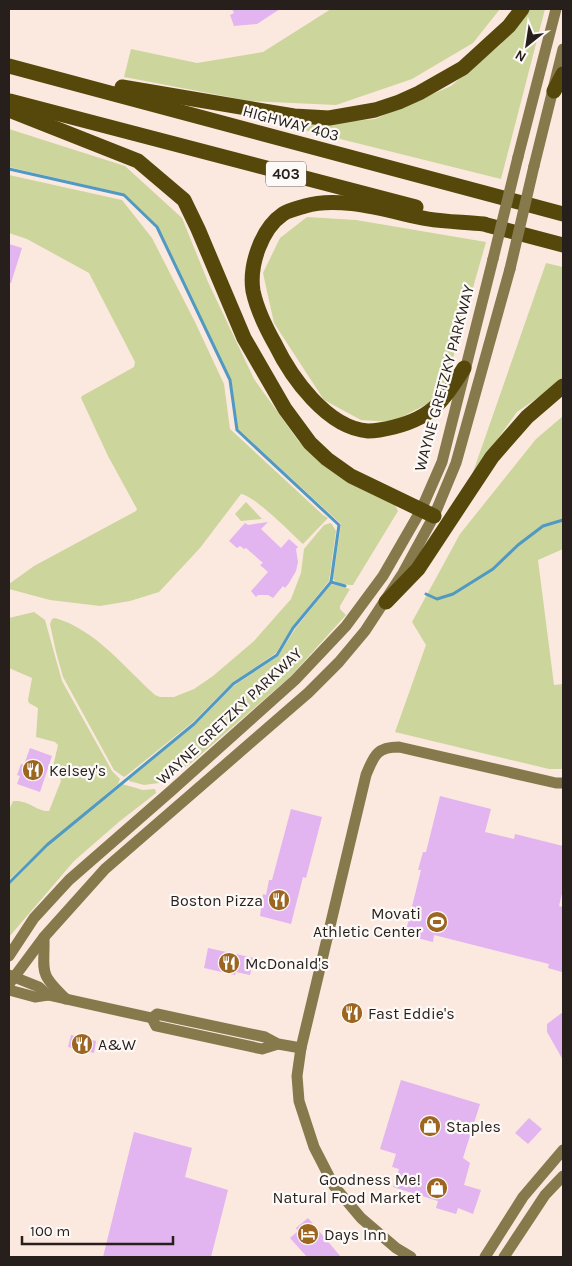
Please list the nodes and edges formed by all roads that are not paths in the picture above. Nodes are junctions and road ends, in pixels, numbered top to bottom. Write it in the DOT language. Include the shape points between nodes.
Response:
graph roads {
  1 [pos="522,9"];
  2 [pos="556,9"];
  3 [pos="563,49"];
  4 [pos="9,66"];
  5 [pos="563,74"];
  6 [pos="49,76"];
  7 [pos="554,91"];
  8 [pos="9,101"];
  9 [pos="9,110"];
  10 [pos="563,214"];
  11 [pos="484,224"];
  12 [pos="563,245"];
  13 [pos="464,368"];
  14 [pos="563,386"];
  15 [pos="428,513"];
  16 [pos="386,602"];
  17 [pos="563,783"];
  18 [pos="44,937"];
  19 [pos="9,956"];
  20 [pos="10,979"];
  21 [pos="9,990"];
  22 [pos="48,995"];
  23 [pos="67,1000"];
  24 [pos="301,1048"];
  25 [pos="563,1150"];
  26 [pos="563,1176"];
  27 [pos="411,1257"];
  28 [pos="485,1257"];
  29 [pos="504,1257"];
  1 -- 6 [label="highway" via="487,48 441,82 375,110 329,118 267,112"];
  2 -- 13 [label="main road, WAYNE GRETZKY PARKWAY, bridge"];
  3 -- 7 [label="main road, WAYNE GRETZKY PARKWAY"];
  4 -- 6 [label="highway, HIGHWAY 403 / 403"];
  5 -- 7 [label="highway"];
  6 -- 10 [label="highway, HIGHWAY 403 / 403"];
  7 -- 15 [label="main road, WAYNE GRETZKY PARKWAY, bridge" via="510,269 456,463"];
  8 -- 11 [label="highway, 403"];
  9 -- 15 [label="highway" via="138,161 184,200 244,338 284,409 310,443 351,476"];
  11 -- 12 [label="highway, 403"];
  11 -- 13 [label="highway" via="430,219 355,204 307,205 283,214 274,223 265,234 254,260 253,291 280,356 315,401 341,422 368,431 409,424 436,406"];
  13 -- 15 [label="main road, WAYNE GRETZKY PARKWAY"];
  14 -- 16 [label="highway" via="527,417 492,457 418,568"];
  15 -- 16 [label="main road, WAYNE GRETZKY PARKWAY"];
  15 -- 19 [label="main road, WAYNE GRETZKY PARKWAY" via="346,626 295,680 70,880 34,918"];
  16 -- 18 [label="main road, WAYNE GRETZKY PARKWAY" via="365,631 308,693 105,869"];
  17 -- 24 [label="main road" via="399,748 386,747 377,752 366,775"];
  18 -- 20 [label="main road, WAYNE GRETZKY PARKWAY"];
  18 -- 23 [label="main road" via="44,974"];
  20 -- 22 [label="main road" via="40,987"];
  21 -- 22 [label="main road" via="35,997"];
  22 -- 23 [label="main road"];
  23 -- 24 [label="main road" via="152,1018 157,1014"];
  24 -- 27 [label="main road" via="297,1076 299,1101 314,1147 334,1186 361,1218"];
  25 -- 28 [label="main road" via="523,1197"];
  26 -- 29 [label="main road" via="545,1195"];
}
